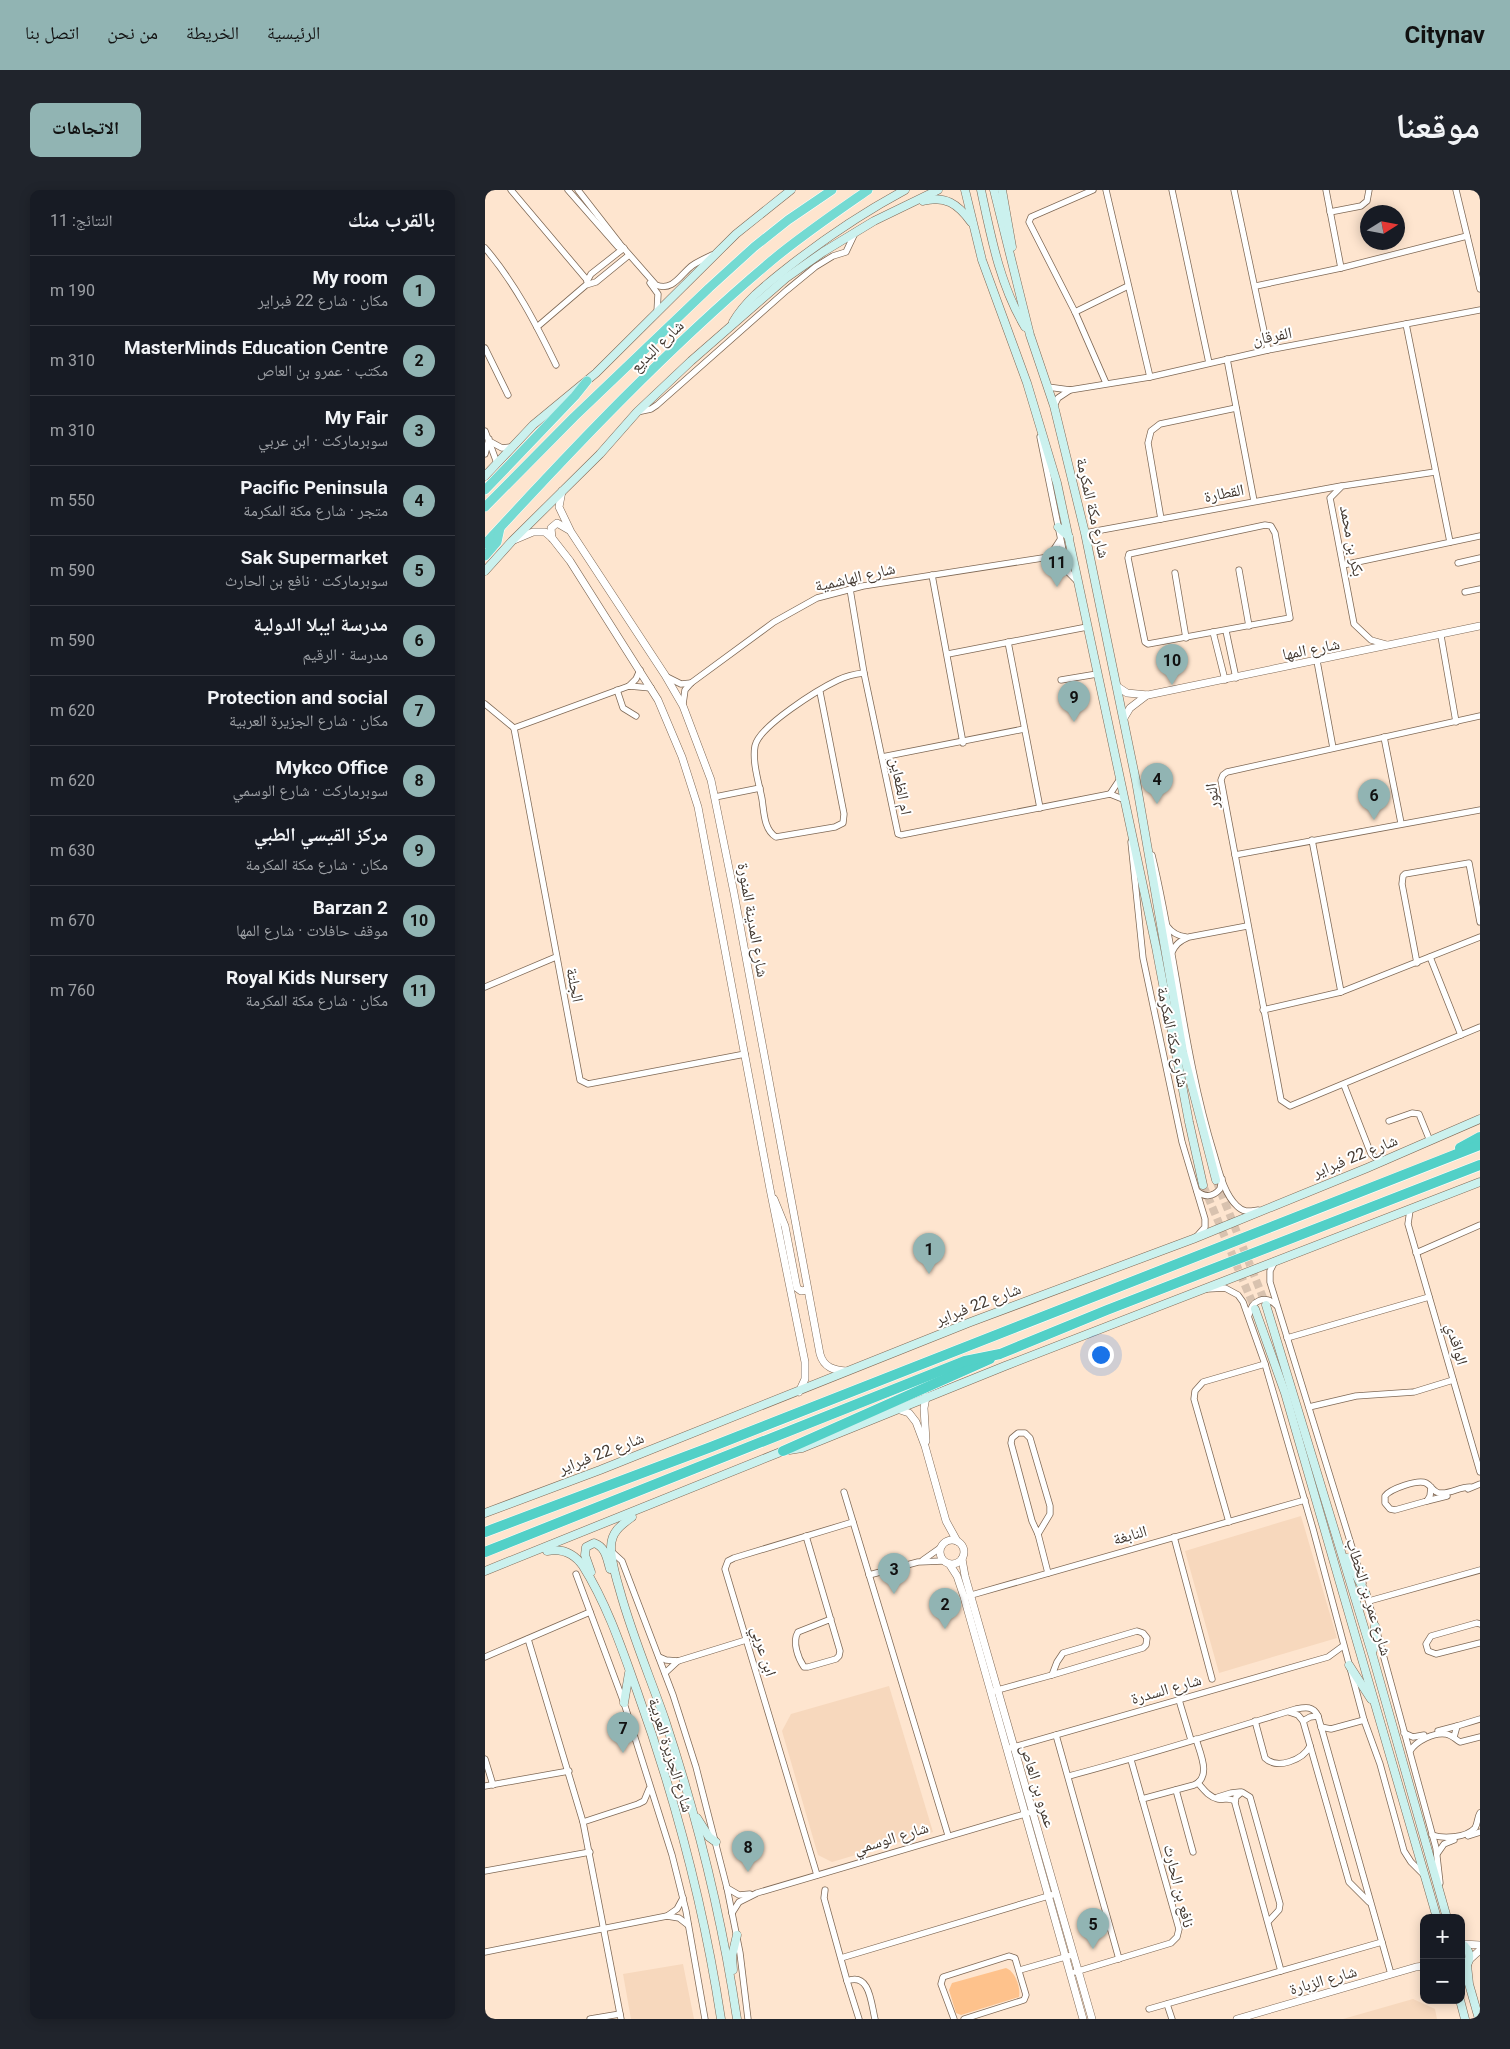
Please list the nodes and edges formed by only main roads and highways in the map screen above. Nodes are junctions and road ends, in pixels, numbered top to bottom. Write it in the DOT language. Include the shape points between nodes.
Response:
graph roads {
  1 [pos="791,190"];
  2 [pos="832,190"];
  3 [pos="868,190"];
  4 [pos="905,190"];
  5 [pos="938,190"];
  6 [pos="965,190"];
  7 [pos="981,190"];
  8 [pos="994,190"];
  9 [pos="1002,190"];
  10 [pos="904,206"];
  11 [pos="973,225"];
  12 [pos="1011,262"];
  13 [pos="726,332"];
  14 [pos="1030,335"];
  15 [pos="587,381"];
  16 [pos="485,476"];
  17 [pos="485,490"];
  18 [pos="485,507"];
  19 [pos="1058,527"];
  20 [pos="500,528"];
  21 [pos="1069,537"];
  22 [pos="485,544"];
  23 [pos="485,556"];
  24 [pos="485,571"];
  25 [pos="1480,1119"];
  26 [pos="1480,1137"];
  27 [pos="1480,1146"];
  28 [pos="1443,1160"];
  29 [pos="1480,1165"];
  30 [pos="1480,1170"];
  31 [pos="1457,1174"];
  32 [pos="1219,1179"];
  33 [pos="1480,1182"];
  34 [pos="1203,1185"];
  35 [pos="1266,1306"];
  36 [pos="1255,1309"];
  37 [pos="1000,1354"];
  38 [pos="783,1452"];
  39 [pos="643,1509"];
  40 [pos="485,1513"];
  41 [pos="485,1532"];
  42 [pos="1336,1536"];
  43 [pos="485,1552"];
  44 [pos="529,1554"];
  45 [pos="485,1572"];
  46 [pos="1367,1598"];
  47 [pos="608,1613"];
  48 [pos="627,1616"];
  49 [pos="1375,1626"];
  50 [pos="1373,1657"];
  51 [pos="1347,1661"];
  52 [pos="629,1669"];
  53 [pos="624,1703"];
  54 [pos="1377,1708"];
  55 [pos="690,1803"];
  56 [pos="715,1842"];
  57 [pos="1436,1914"];
  58 [pos="1446,1914"];
  59 [pos="737,1936"];
  60 [pos="1465,1946"];
  61 [pos="1466,1965"];
  62 [pos="734,2000"];
  63 [pos="1461,2004"];
  64 [pos="719,2019"];
  65 [pos="737,2019"];
  66 [pos="1465,2019"];
  67 [pos="1479,2019"];
  1 -- 15 [label="main road, شارع البديع" via="719,251"];
  2 -- 18 [label="highway, شارع البديع" via="781,225 709,288"];
  3 -- 20 [label="highway, شارع البديع" via="793,244 718,307 601,422"];
  4 -- 13 [label="main road" via="809,251 756,293"];
  5 -- 10 [label="main road"];
  6 -- 11 [label="main road, شارع مكة المكرمة"];
  7 -- 14 [label="main road" via="998,264 1016,312"];
  8 -- 12 [label="main road, شارع مكة المكرمة"];
  9 -- 12 [label="main road"];
  10 -- 11 [label="main road" via="931,199 949,200"];
  10 -- 13 [label="main road" via="857,231 786,278"];
  11 -- 21 [label="main road, شارع مكة المكرمة" via="989,281 1039,420"];
  12 -- 14 [label="main road, شارع مكة المكرمة"];
  13 -- 24 [label="main road" via="637,412"];
  14 -- 32 [label="main road, شارع مكة المكرمة" via="1054,406 1085,533 1124,718 1183,1052"];
  15 -- 16 [label="main road, شارع البديع" via="533,425"];
  15 -- 17 [label="highway"];
  19 -- 21 [label="main road"];
  20 -- 22 [label="highway, شارع البديع"];
  20 -- 23 [label="highway" via="497,542"];
  21 -- 34 [label="main road, شارع مكة المكرمة"];
  25 -- 40 [label="main road, شارع 22 فبراير" via="1193,1239 968,1323"];
  26 -- 28 [label="highway"];
  27 -- 28 [label="highway, شارع 22 فبراير"];
  28 -- 41 [label="highway, شارع 22 فبراير" via="711,1447"];
  29 -- 31 [label="highway"];
  30 -- 31 [label="highway"];
  31 -- 37 [label="highway"];
  33 -- 38 [label="main road" via="802,1448"];
  35 -- 42 [label="main road, شارع عمر بن الخطاب"];
  36 -- 54 [label="main road, شارع عمر بن الخطاب" via="1285,1393"];
  37 -- 38 [label="highway"];
  37 -- 43 [label="highway" via="965,1361"];
  38 -- 39 [label="main road"];
  39 -- 44 [label="main road"];
  39 -- 48 [label="main road, شارع الجزيرة العربية" via="618,1527 612,1538 615,1572"];
  42 -- 46 [label="main road"];
  42 -- 50 [label="main road, شارع عمر بن الخطاب"];
  44 -- 45 [label="main road"];
  44 -- 47 [label="main road, شارع الجزيرة العربية" via="553,1550 573,1555 590,1576"];
  47 -- 48 [label="main road" via="585,1555 586,1547 591,1543 604,1550"];
  47 -- 52 [label="main road, شارع الجزيرة العربية"];
  48 -- 55 [label="main road, شارع الجزيرة العربية"];
  49 -- 50 [label="main road"];
  50 -- 58 [label="main road, شارع عمر بن الخطاب"];
  51 -- 54 [label="main road"];
  52 -- 53 [label="main road"];
  52 -- 64 [label="main road, شارع الجزيرة العربية" via="676,1814 702,1920"];
  54 -- 57 [label="main road, شارع عمر بن الخطاب"];
  55 -- 56 [label="main road" via="701,1825"];
  55 -- 62 [label="main road, شارع الجزيرة العربية" via="711,1883"];
  59 -- 62 [label="main road" via="732,1956"];
  60 -- 61 [label="main road" via="1469,1951"];
  61 -- 67 [label="main road"];
  62 -- 65 [label="main road, شارع الجزيرة العربية"];
  63 -- 66 [label="main road"];
}
